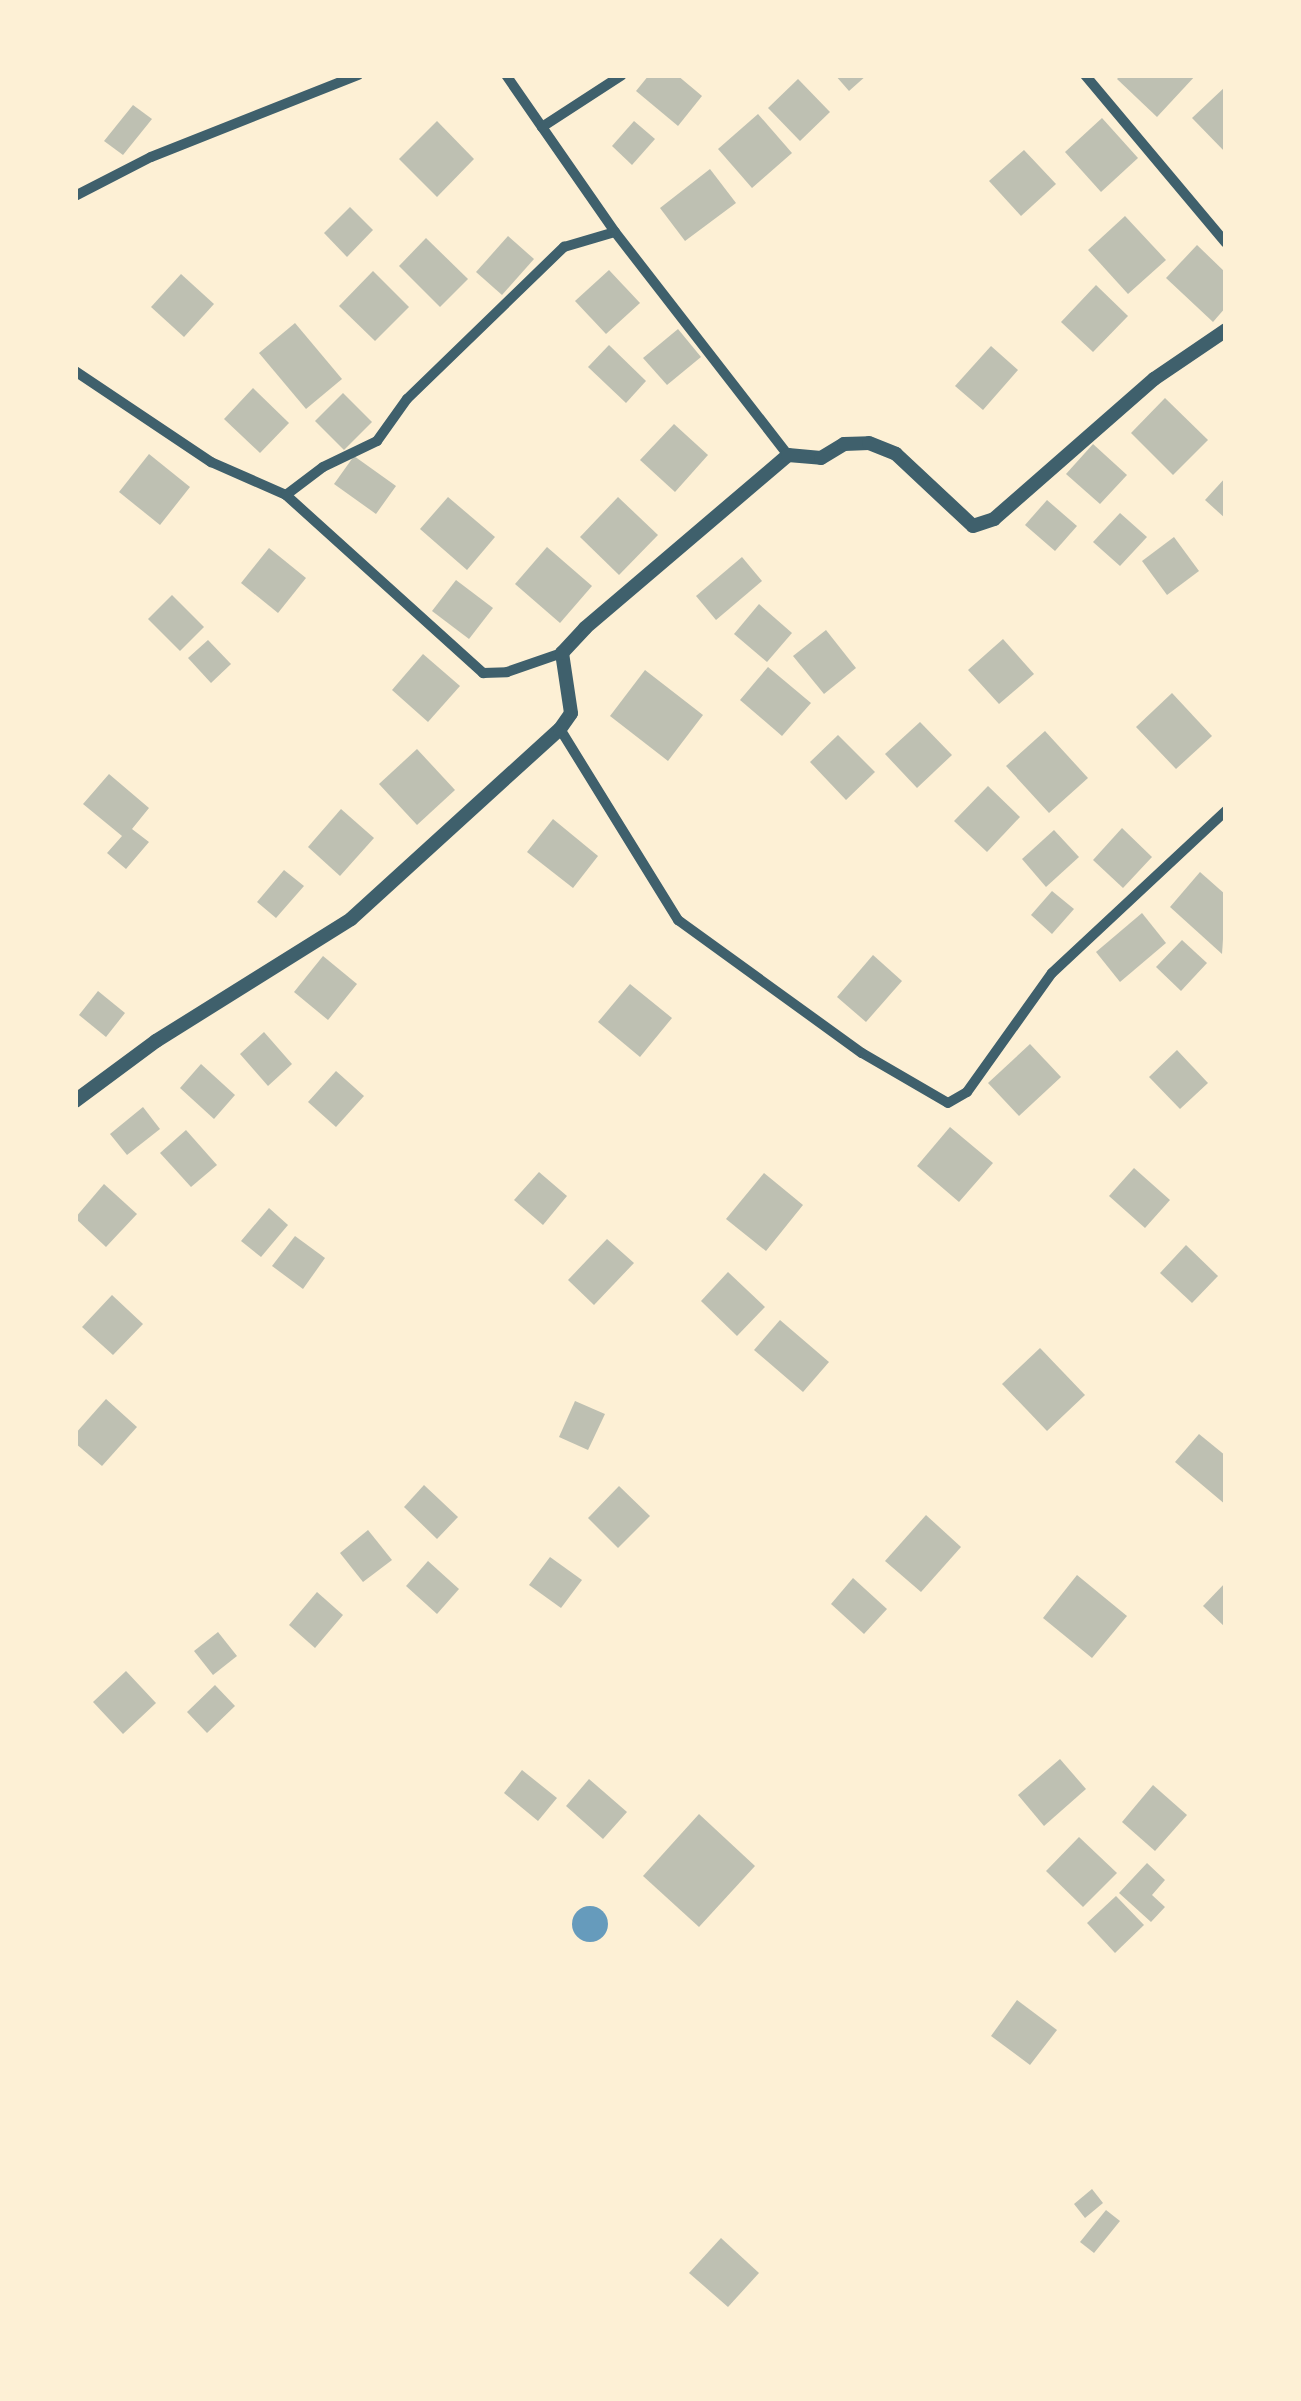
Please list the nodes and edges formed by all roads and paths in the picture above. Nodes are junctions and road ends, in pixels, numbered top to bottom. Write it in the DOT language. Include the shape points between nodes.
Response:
graph roads {
  1 [pos="358,75"];
  2 [pos="506,75"];
  3 [pos="622,75"];
  4 [pos="1084,75"];
  5 [pos="542,127"];
  6 [pos="75,196"];
  7 [pos="615,232"];
  8 [pos="1226,243"];
  9 [pos="1226,330"];
  10 [pos="75,372"];
  11 [pos="788,456"];
  12 [pos="286,496"];
  13 [pos="562,653"];
  14 [pos="560,729"];
  15 [pos="1226,811"];
  16 [pos="75,1101"];
  1 -- 6 [label="street" via="151,156"];
  2 -- 5 [label="street"];
  3 -- 5 [label="street"];
  4 -- 8 [label="street"];
  5 -- 7 [label="street"];
  7 -- 11 [label="street"];
  7 -- 12 [label="street" via="564,247 406,399 377,441 323,466"];
  9 -- 11 [label="street" via="1154,379 994,519 973,526 896,454 844,444 821,458"];
  10 -- 12 [label="street" via="212,462"];
  11 -- 13 [label="street"];
  12 -- 13 [label="street" via="483,672 507,672"];
  13 -- 14 [label="street" via="571,713"];
  14 -- 15 [label="street" via="678,920 862,1053 948,1104 967,1092 1052,972"];
  14 -- 16 [label="street" via="351,919 156,1041"];
}
